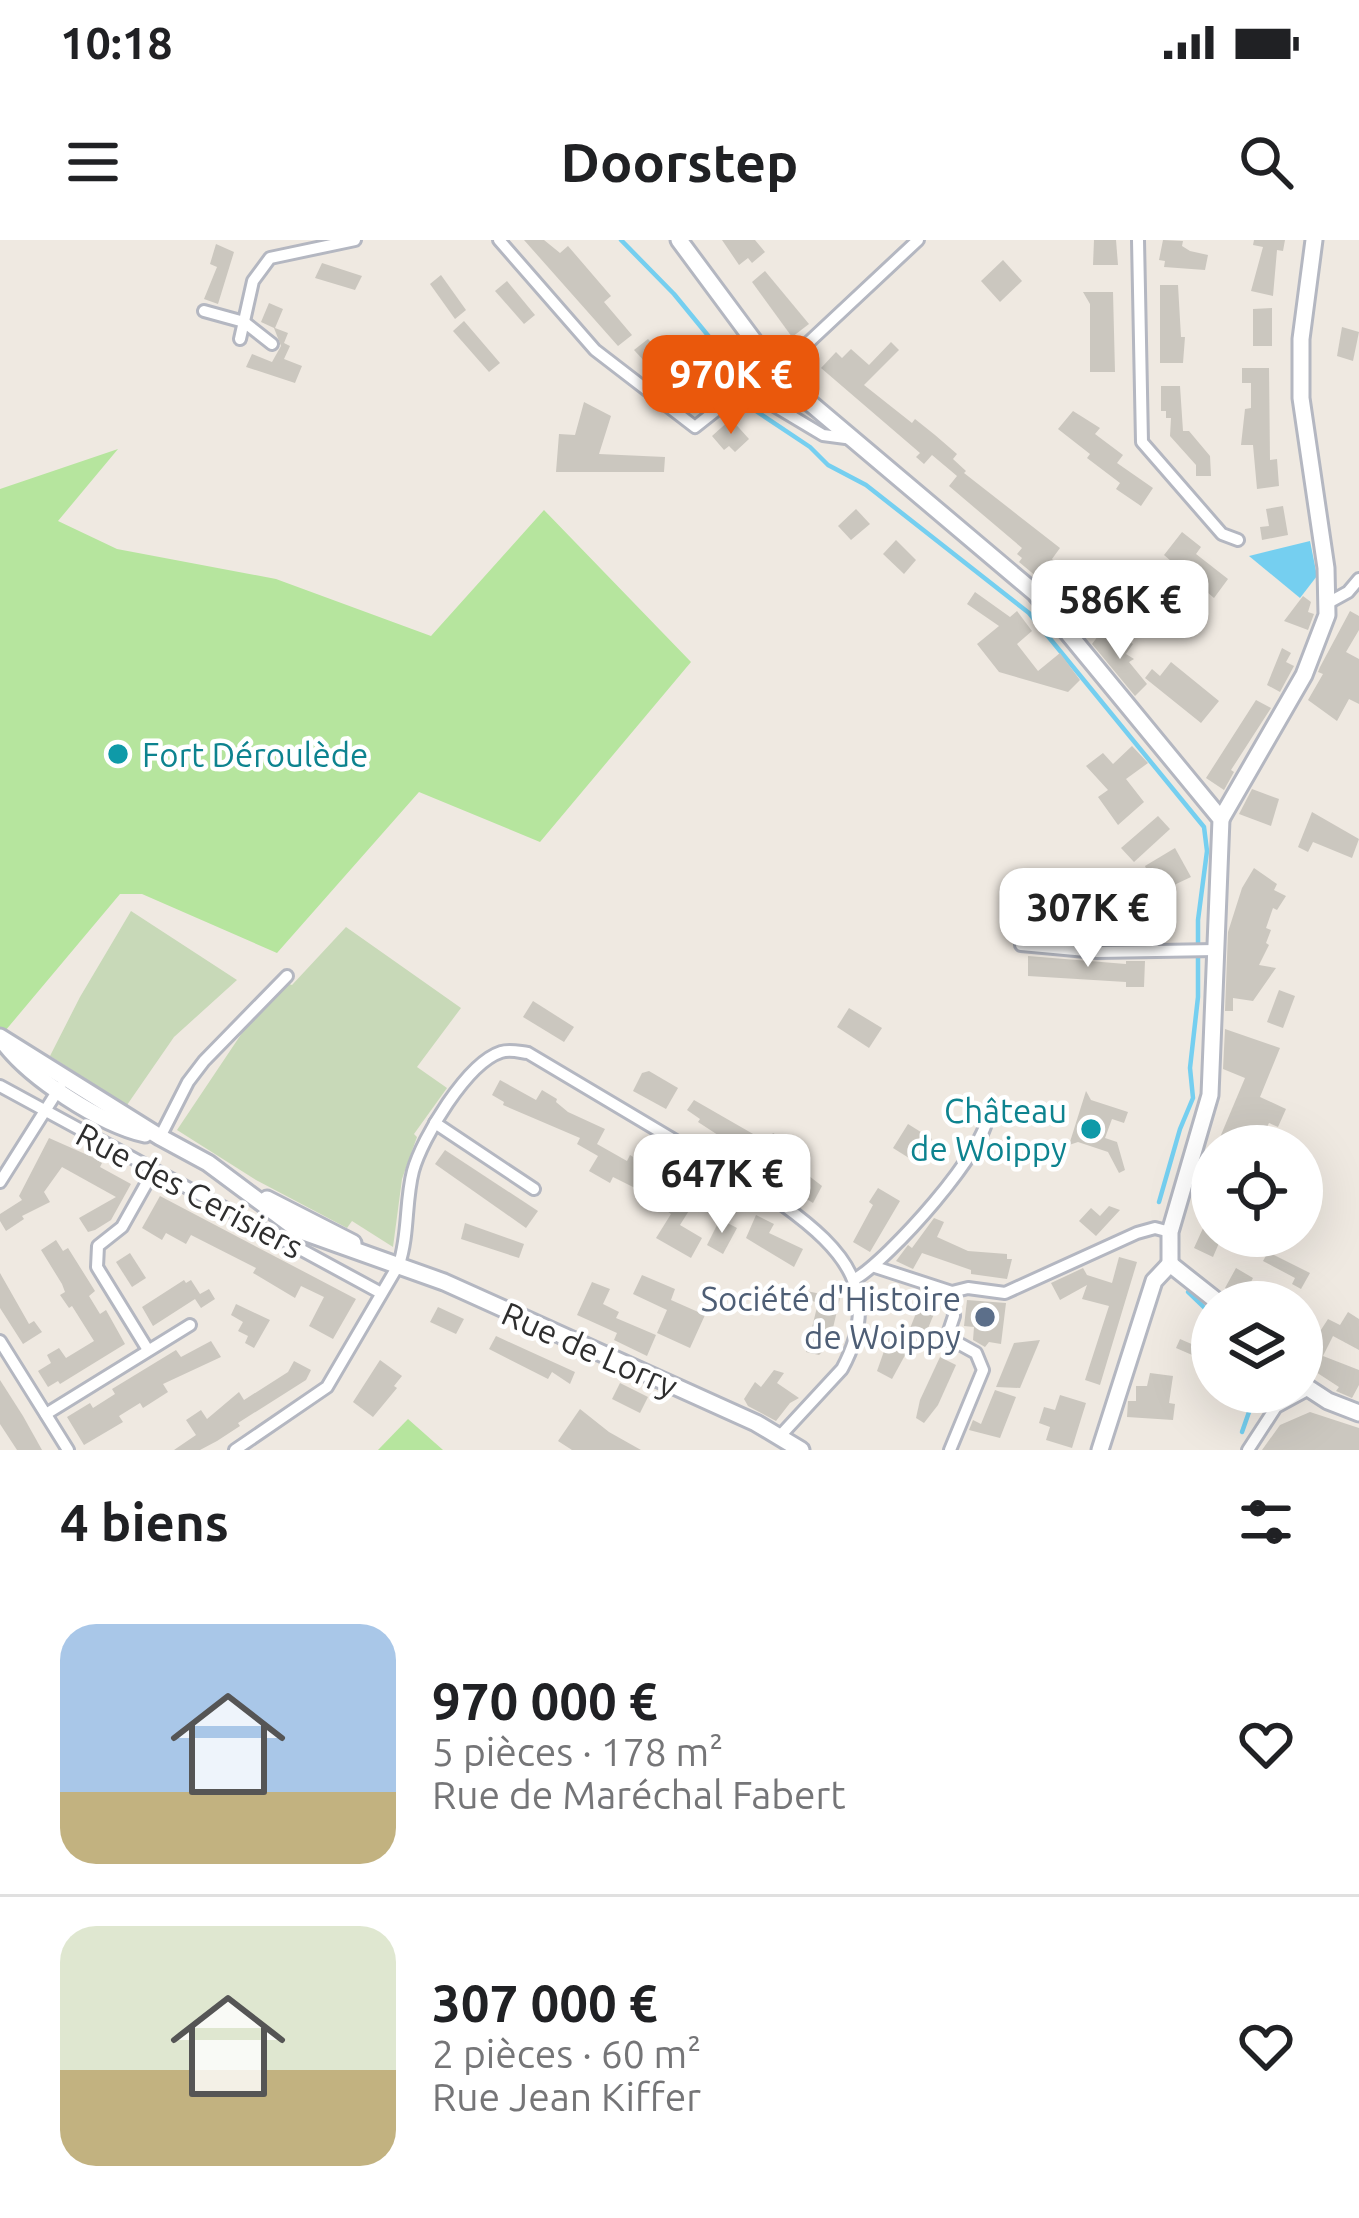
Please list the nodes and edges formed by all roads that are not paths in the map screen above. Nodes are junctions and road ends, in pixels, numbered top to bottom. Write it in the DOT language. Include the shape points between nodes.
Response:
graph roads {
  1 [pos="355,240"];
  2 [pos="499,240"];
  3 [pos="679,240"];
  4 [pos="918,240"];
  5 [pos="1138,240"];
  6 [pos="1314,240"];
  7 [pos="204,310"];
  8 [pos="244,322"];
  9 [pos="240,339"];
  10 [pos="272,344"];
  11 [pos="778,371"];
  12 [pos="853,440"];
  13 [pos="1238,540"];
  14 [pos="1359,580"];
  15 [pos="1328,603"];
  16 [pos="1221,819"];
  17 [pos="1021,945"];
  18 [pos="1202,949"];
  19 [pos="287,976"];
  20 [pos="0,1037"];
  21 [pos="62,1084"];
  22 [pos="0,1086"];
  23 [pos="42,1111"];
  24 [pos="988,1111"];
  25 [pos="435,1123"];
  26 [pos="160,1138"];
  27 [pos="154,1170"];
  28 [pos="0,1182"];
  29 [pos="534,1190"];
  30 [pos="1169,1232"];
  31 [pos="399,1264"];
  32 [pos="1170,1264"];
  33 [pos="875,1268"];
  34 [pos="855,1279"];
  35 [pos="1191,1281"];
  36 [pos="952,1292"];
  37 [pos="381,1293"];
  38 [pos="190,1324"];
  39 [pos="0,1341"];
  40 [pos="148,1350"];
  41 [pos="1323,1396"];
  42 [pos="1272,1413"];
  43 [pos="1359,1413"];
  44 [pos="46,1414"];
  45 [pos="780,1436"];
  46 [pos="68,1450"];
  47 [pos="235,1450"];
  48 [pos="801,1450"];
  49 [pos="950,1450"];
  50 [pos="1100,1450"];
  51 [pos="1248,1450"];
  1 -- 8 [label="street" via="270,258 253,281"];
  2 -- 12 [label="street" via="595,350 695,427 738,393 752,392 829,438"];
  3 -- 11 [label="street"];
  4 -- 11 [label="street"];
  5 -- 13 [label="street" via="1142,442 1222,534"];
  6 -- 15 [label="street" via="1301,398"];
  7 -- 8 [label="street"];
  8 -- 9 [label="street"];
  8 -- 10 [label="street"];
  11 -- 12 [label="street"];
  12 -- 16 [label="street" via="1034,593"];
  14 -- 15 [label="street"];
  15 -- 16 [label="street" via="1312,659"];
  16 -- 18 [label="street"];
  17 -- 18 [label="street"];
  18 -- 30 [label="street" via="1210,1095"];
  19 -- 26 [label="street" via="206,1058"];
  20 -- 21 [label="street, Rue de Lorry" via="41,1060"];
  21 -- 23 [label="street"];
  21 -- 26 [label="street, Rue de Lorry"];
  22 -- 23 [label="street, Rue des Cerisiers"];
  23 -- 27 [label="street, Rue des Cerisiers"];
  23 -- 28 [label="street"];
  24 -- 33 [label="street" via="973,1153"];
  25 -- 29 [label="street"];
  25 -- 31 [label="street" via="412,1175"];
  25 -- 34 [label="street" via="496,1053 528,1053 783,1205"];
  26 -- 31 [label="street, Rue de Lorry"];
  27 -- 37 [label="street, Rue des Cerisiers"];
  27 -- 40 [label="street" via="95,1256"];
  30 -- 32 [label="street"];
  30 -- 36 [label="street" via="1137,1233 1005,1293"];
  31 -- 37 [label="street"];
  31 -- 45 [label="street, Rue de Lorry"];
  32 -- 35 [label="street"];
  32 -- 50 [label="street" via="1154,1281"];
  33 -- 34 [label="street"];
  33 -- 36 [label="street"];
  34 -- 45 [label="street" via="861,1298 849,1357"];
  36 -- 49 [label="street" via="947,1337 976,1353 983,1370"];
  37 -- 47 [label="street" via="327,1387"];
  38 -- 40 [label="street"];
  39 -- 44 [label="street"];
  40 -- 44 [label="street"];
  41 -- 43 [label="street"];
  42 -- 51 [label="street"];
  44 -- 46 [label="street"];
  45 -- 48 [label="street, Rue de Lorry"];
}
